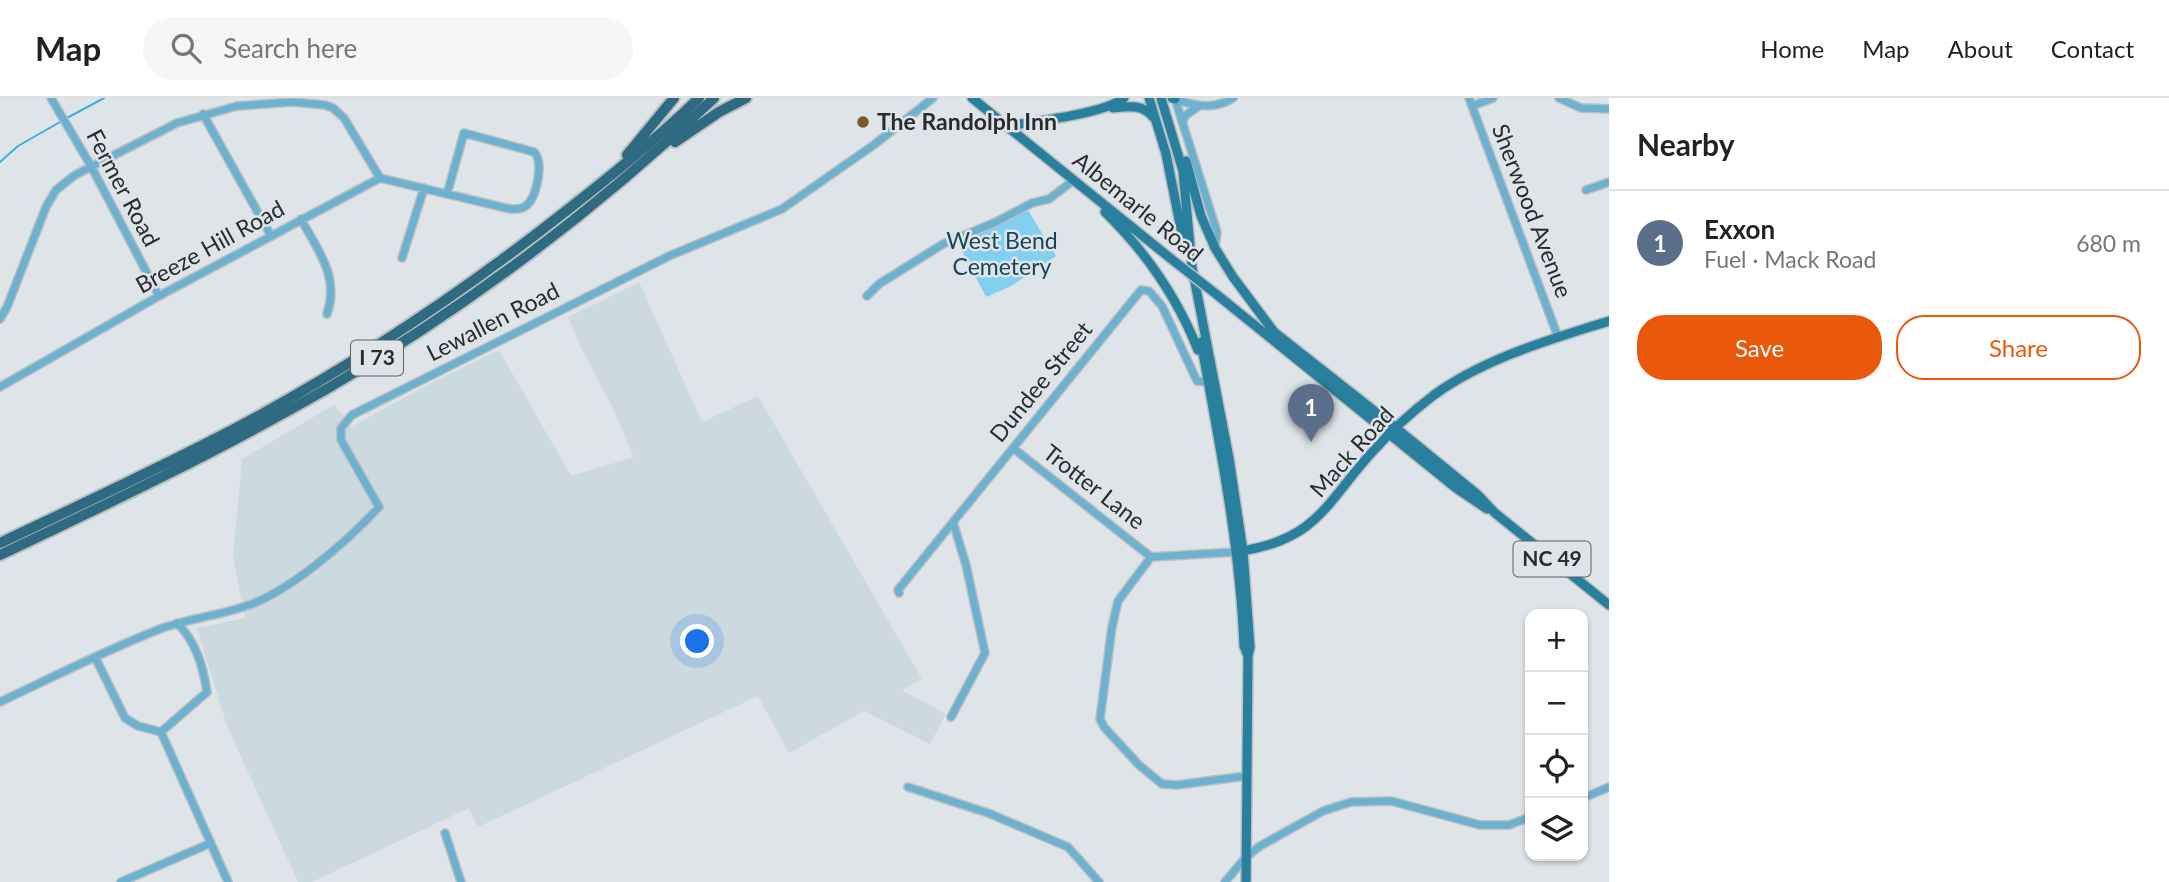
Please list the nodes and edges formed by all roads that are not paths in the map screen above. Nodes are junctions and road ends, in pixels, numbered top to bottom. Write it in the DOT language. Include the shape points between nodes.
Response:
graph roads {
  1 [pos="51,98"];
  2 [pos="674,98"];
  3 [pos="699,98"];
  4 [pos="714,98"];
  5 [pos="747,98"];
  6 [pos="933,98"];
  7 [pos="972,98"];
  8 [pos="1124,98"];
  9 [pos="1149,98"];
  10 [pos="1161,98"];
  11 [pos="1233,98"];
  12 [pos="1493,98"];
  13 [pos="1559,98"];
  14 [pos="1174,99"];
  15 [pos="1470,102"];
  16 [pos="1200,106"];
  17 [pos="1097,109"];
  18 [pos="1609,109"];
  19 [pos="203,114"];
  20 [pos="1169,122"];
  21 [pos="1182,122"];
  22 [pos="1158,123"];
  23 [pos="1008,126"];
  24 [pos="91,166"];
  25 [pos="380,178"];
  26 [pos="624,179"];
  27 [pos="1073,180"];
  28 [pos="1609,182"];
  29 [pos="600,184"];
  30 [pos="424,188"];
  31 [pos="1586,190"];
  32 [pos="447,194"];
  33 [pos="1097,199"];
  34 [pos="1183,218"];
  35 [pos="301,219"];
  36 [pos="271,236"];
  37 [pos="1216,248"];
  38 [pos="402,258"];
  39 [pos="159,296"];
  40 [pos="867,296"];
  41 [pos="327,314"];
  42 [pos="0,319"];
  43 [pos="1247,319"];
  44 [pos="1609,321"];
  45 [pos="1558,337"];
  46 [pos="1282,340"];
  47 [pos="1205,366"];
  48 [pos="1207,382"];
  49 [pos="0,387"];
  50 [pos="1392,431"];
  51 [pos="1013,448"];
  52 [pos="953,522"];
  53 [pos="0,543"];
  54 [pos="1240,551"];
  55 [pos="0,555"];
  56 [pos="1150,557"];
  57 [pos="899,593"];
  58 [pos="1609,605"];
  59 [pos="177,623"];
  60 [pos="95,657"];
  61 [pos="0,702"];
  62 [pos="951,716"];
  63 [pos="161,732"];
  64 [pos="1247,776"];
  65 [pos="908,787"];
  66 [pos="1609,787"];
  67 [pos="1588,796"];
  68 [pos="1525,819"];
  69 [pos="445,833"];
  70 [pos="211,844"];
  71 [pos="1246,858"];
  72 [pos="121,882"];
  73 [pos="228,882"];
  74 [pos="461,882"];
  75 [pos="1099,882"];
  76 [pos="1226,882"];
  77 [pos="1246,882"];
  1 -- 24 [label="street, Fermer Road"];
  2 -- 29 [label="highway"];
  3 -- 29 [label="highway, I 73"];
  4 -- 26 [label="highway, I 73"];
  5 -- 26 [label="highway" via="719,111"];
  6 -- 59 [label="street, Lewallen Road" via="782,209 669,256 352,415 341,428 341,440 379,507 340,545 270,596 245,607"];
  7 -- 23 [label="main road, Albemarle Road"];
  8 -- 17 [label="main road"];
  9 -- 22 [label="main road"];
  10 -- 20 [label="main road"];
  11 -- 16 [label="street"];
  12 -- 15 [label="street"];
  13 -- 18 [label="street" via="1581,108"];
  14 -- 16 [label="street"];
  14 -- 21 [label="street"];
  15 -- 45 [label="street, Sherwood Avenue"];
  16 -- 21 [label="street"];
  17 -- 22 [label="main road" via="1139,107"];
  17 -- 23 [label="main road"];
  19 -- 24 [label="street"];
  19 -- 25 [label="street" via="257,104 325,105 344,118"];
  19 -- 36 [label="street"];
  20 -- 34 [label="main road" via="1183,172"];
  20 -- 37 [label="main road, NC 49" via="1177,129 1201,216"];
  21 -- 37 [label="street" via="1217,233"];
  22 -- 34 [label="main road"];
  23 -- 27 [label="main road, Albemarle Road"];
  24 -- 39 [label="street, Fermer Road"];
  24 -- 42 [label="street" via="51,197"];
  25 -- 30 [label="street"];
  25 -- 35 [label="street, Breeze Hill Road"];
  26 -- 55 [label="highway, I 73" via="457,305 329,387 187,465"];
  27 -- 33 [label="main road, Albemarle Road"];
  27 -- 40 [label="street" via="1049,199 943,244 878,284"];
  28 -- 31 [label="street"];
  29 -- 53 [label="highway, I 73" via="474,281 377,346 190,452"];
  30 -- 32 [label="street"];
  30 -- 38 [label="street"];
  32 -- 32 [label="street" via="519,209 532,198 538,156 464,133"];
  33 -- 43 [label="main road, Albemarle Road, bridge"];
  33 -- 47 [label="main road" via="1154,268"];
  34 -- 47 [label="main road"];
  34 -- 54 [label="main road" via="1229,458"];
  35 -- 36 [label="street, Breeze Hill Road"];
  35 -- 41 [label="street" via="331,278"];
  36 -- 39 [label="street, Breeze Hill Road"];
  37 -- 46 [label="main road, NC 49" via="1253,307"];
  39 -- 49 [label="street, Breeze Hill Road"];
  43 -- 46 [label="main road, Albemarle Road"];
  43 -- 50 [label="main road, Albemarle Road / NC 49"];
  44 -- 45 [label="main road, Mack Road"];
  45 -- 50 [label="main road, Mack Road" via="1451,383"];
  46 -- 50 [label="main road, NC 49"];
  47 -- 48 [label="main road"];
  48 -- 51 [label="street, Dundee Street" via="1197,381 1162,306 1149,291 1141,290"];
  48 -- 54 [label="main road"];
  50 -- 54 [label="main road, Mack Road" via="1308,526 1274,544"];
  50 -- 58 [label="main road, NC 49" via="1478,495"];
  51 -- 52 [label="street, Dundee Street"];
  51 -- 56 [label="street, Trotter Lane"];
  52 -- 57 [label="street, Dundee Street"];
  52 -- 62 [label="street" via="985,653"];
  54 -- 56 [label="street"];
  54 -- 64 [label="main road" via="1248,656"];
  56 -- 64 [label="street" via="1118,601 1100,719 1139,765 1162,784"];
  59 -- 60 [label="street, Lewallen Road"];
  59 -- 63 [label="street" via="194,647 207,692"];
  60 -- 61 [label="street, Lewallen Road"];
  60 -- 63 [label="street" via="125,718"];
  63 -- 70 [label="street"];
  64 -- 71 [label="main road"];
  65 -- 75 [label="street" via="988,813 1068,847"];
  66 -- 67 [label="street"];
  68 -- 71 [label="street" via="1509,825 1480,824 1391,801 1351,802 1323,811"];
  69 -- 74 [label="street"];
  70 -- 72 [label="street"];
  70 -- 73 [label="street"];
  71 -- 76 [label="street"];
  71 -- 77 [label="main road"];
}
